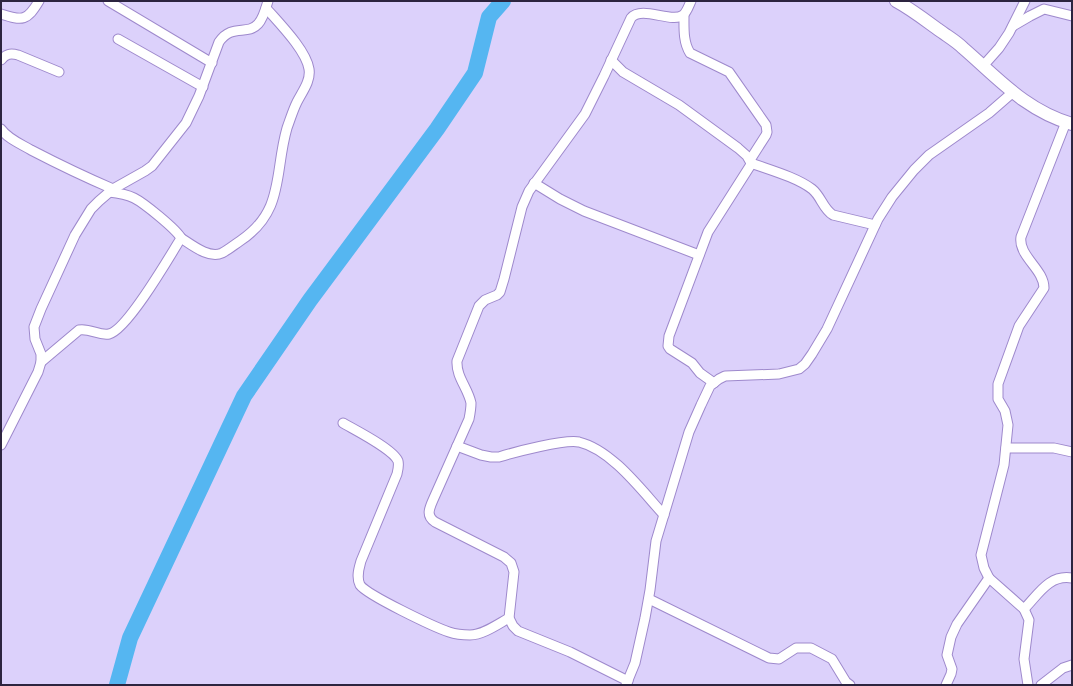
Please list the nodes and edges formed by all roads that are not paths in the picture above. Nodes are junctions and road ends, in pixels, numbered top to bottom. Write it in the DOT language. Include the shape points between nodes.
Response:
graph roads {
  1 [pos="39,1"];
  2 [pos="108,1"];
  3 [pos="691,1"];
  4 [pos="1026,1"];
  5 [pos="902,2"];
  6 [pos="267,4"];
  7 [pos="1,14"];
  8 [pos="684,15"];
  9 [pos="1072,16"];
  10 [pos="1013,26"];
  11 [pos="118,40"];
  12 [pos="1,60"];
  13 [pos="611,60"];
  14 [pos="212,63"];
  15 [pos="983,66"];
  16 [pos="59,72"];
  17 [pos="203,87"];
  18 [pos="1012,93"];
  19 [pos="1069,123"];
  20 [pos="1,129"];
  21 [pos="750,161"];
  22 [pos="534,183"];
  23 [pos="111,190"];
  24 [pos="875,225"];
  25 [pos="181,238"];
  26 [pos="698,255"];
  27 [pos="41,362"];
  28 [pos="714,383"];
  29 [pos="343,423"];
  30 [pos="1,445"];
  31 [pos="457,446"];
  32 [pos="1006,448"];
  33 [pos="1072,452"];
  34 [pos="664,515"];
  35 [pos="989,578"];
  36 [pos="1072,578"];
  37 [pos="649,599"];
  38 [pos="1024,610"];
  39 [pos="509,618"];
  40 [pos="1072,665"];
  41 [pos="627,683"];
  42 [pos="850,685"];
  43 [pos="946,685"];
  44 [pos="1028,685"];
  45 [pos="1041,685"];
  1 -- 7 [label="street" via="27,17 16,18"];
  2 -- 14 [label="street"];
  3 -- 8 [label="street"];
  4 -- 10 [label="street"];
  5 -- 15 [label="main road"];
  6 -- 14 [label="street" via="256,26 224,35"];
  6 -- 25 [label="street" via="302,52 309,74 287,128 274,200 257,226 222,253 211,254"];
  8 -- 13 [label="street" via="678,17 635,14 628,21"];
  8 -- 21 [label="street" via="684,39 690,53 729,72 766,125 766,136"];
  9 -- 10 [label="street" via="1044,9"];
  10 -- 15 [label="street"];
  11 -- 17 [label="street"];
  12 -- 16 [label="street" via="11,53"];
  13 -- 21 [label="street" via="627,74 679,105 738,148"];
  13 -- 22 [label="street" via="579,123"];
  14 -- 17 [label="street"];
  15 -- 18 [label="main road"];
  17 -- 23 [label="street" via="186,123 152,166"];
  18 -- 19 [label="main road" via="1054,119"];
  18 -- 24 [label="street" via="989,113 921,162 892,196"];
  19 -- 32 [label="street" via="1021,237 1022,248 1040,275 1044,288 1019,326 998,384 998,399 1008,425"];
  20 -- 23 [label="street" via="21,144"];
  21 -- 24 [label="street" via="813,190 829,213"];
  21 -- 26 [label="street" via="750,166 708,232"];
  22 -- 26 [label="street" via="584,211"];
  22 -- 31 [label="street" via="522,207 500,292 479,306 457,361 458,376 469,397 471,411"];
  23 -- 25 [label="street" via="139,201"];
  23 -- 27 [label="street" via="91,209 75,235 41,309 34,327"];
  24 -- 28 [label="street" via="827,329 805,364 798,369 779,374 725,376"];
  25 -- 27 [label="street" via="120,328 110,334 79,330"];
  26 -- 28 [label="street" via="669,336 668,346 692,362 700,373"];
  27 -- 30 [label="street"];
  28 -- 34 [label="street" via="689,432"];
  29 -- 39 [label="street" via="391,452 398,466 362,561 358,575 360,586 375,597 450,632 476,634"];
  31 -- 34 [label="street" via="490,457 499,457 559,443 580,443 617,463"];
  31 -- 39 [label="street" via="428,513 435,522 511,562 514,572"];
  32 -- 33 [label="street" via="1054,448"];
  32 -- 35 [label="street" via="982,547 982,561"];
  34 -- 37 [label="street" via="656,541"];
  35 -- 38 [label="street"];
  35 -- 43 [label="street" via="957,624 948,655 952,669"];
  36 -- 38 [label="street" via="1064,577 1051,581"];
  37 -- 41 [label="street" via="635,663"];
  37 -- 42 [label="street" via="769,658 779,659 796,648 811,648 832,659"];
  38 -- 44 [label="street" via="1029,620 1024,659"];
  39 -- 41 [label="street" via="518,631 570,652"];
  40 -- 45 [label="street" via="1063,668"];
}
